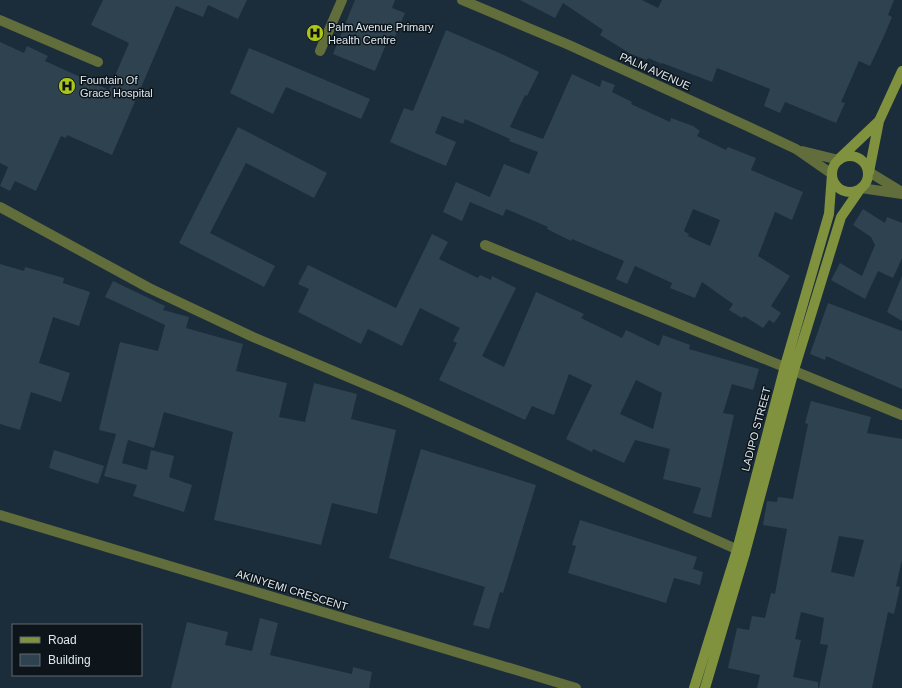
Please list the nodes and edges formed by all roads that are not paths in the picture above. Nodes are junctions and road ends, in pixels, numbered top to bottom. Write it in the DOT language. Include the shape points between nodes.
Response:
graph roads {
  1 [pos="342,0"];
  2 [pos="462,0"];
  3 [pos="0,20"];
  4 [pos="320,51"];
  5 [pos="98,62"];
  6 [pos="902,71"];
  7 [pos="879,120"];
  8 [pos="796,149"];
  9 [pos="839,160"];
  10 [pos="869,172"];
  11 [pos="832,174"];
  12 [pos="861,188"];
  13 [pos="902,193"];
  14 [pos="0,207"];
  15 [pos="485,245"];
  16 [pos="790,368"];
  17 [pos="902,414"];
  18 [pos="0,515"];
  19 [pos="741,551"];
  20 [pos="576,688"];
  21 [pos="694,688"];
  22 [pos="705,688"];
  1 -- 4 [label="street"];
  2 -- 8 [label="street, PALM AVENUE" via="568,45"];
  3 -- 5 [label="street"];
  6 -- 7 [label="main road"];
  7 -- 9 [label="main road"];
  7 -- 10 [label="main road"];
  8 -- 9 [label="street"];
  8 -- 11 [label="street, PALM AVENUE"];
  9 -- 10 [label="main road" via="855,156 864,162"];
  9 -- 11 [label="main road"];
  10 -- 12 [label="main road"];
  10 -- 13 [label="street"];
  11 -- 12 [label="main road" via="836,184 845,191 856,191"];
  11 -- 16 [label="main road, LADIPO STREET" via="829,214"];
  12 -- 13 [label="street"];
  12 -- 16 [label="main road, LADIPO STREET" via="841,217"];
  14 -- 19 [label="street" via="149,288 239,330"];
  15 -- 16 [label="street"];
  16 -- 17 [label="street"];
  16 -- 19 [label="main road, LADIPO STREET"];
  18 -- 20 [label="street, AKINYEMI CRESCENT"];
  19 -- 21 [label="main road, LADIPO STREET"];
  19 -- 22 [label="main road, LADIPO STREET"];
}
